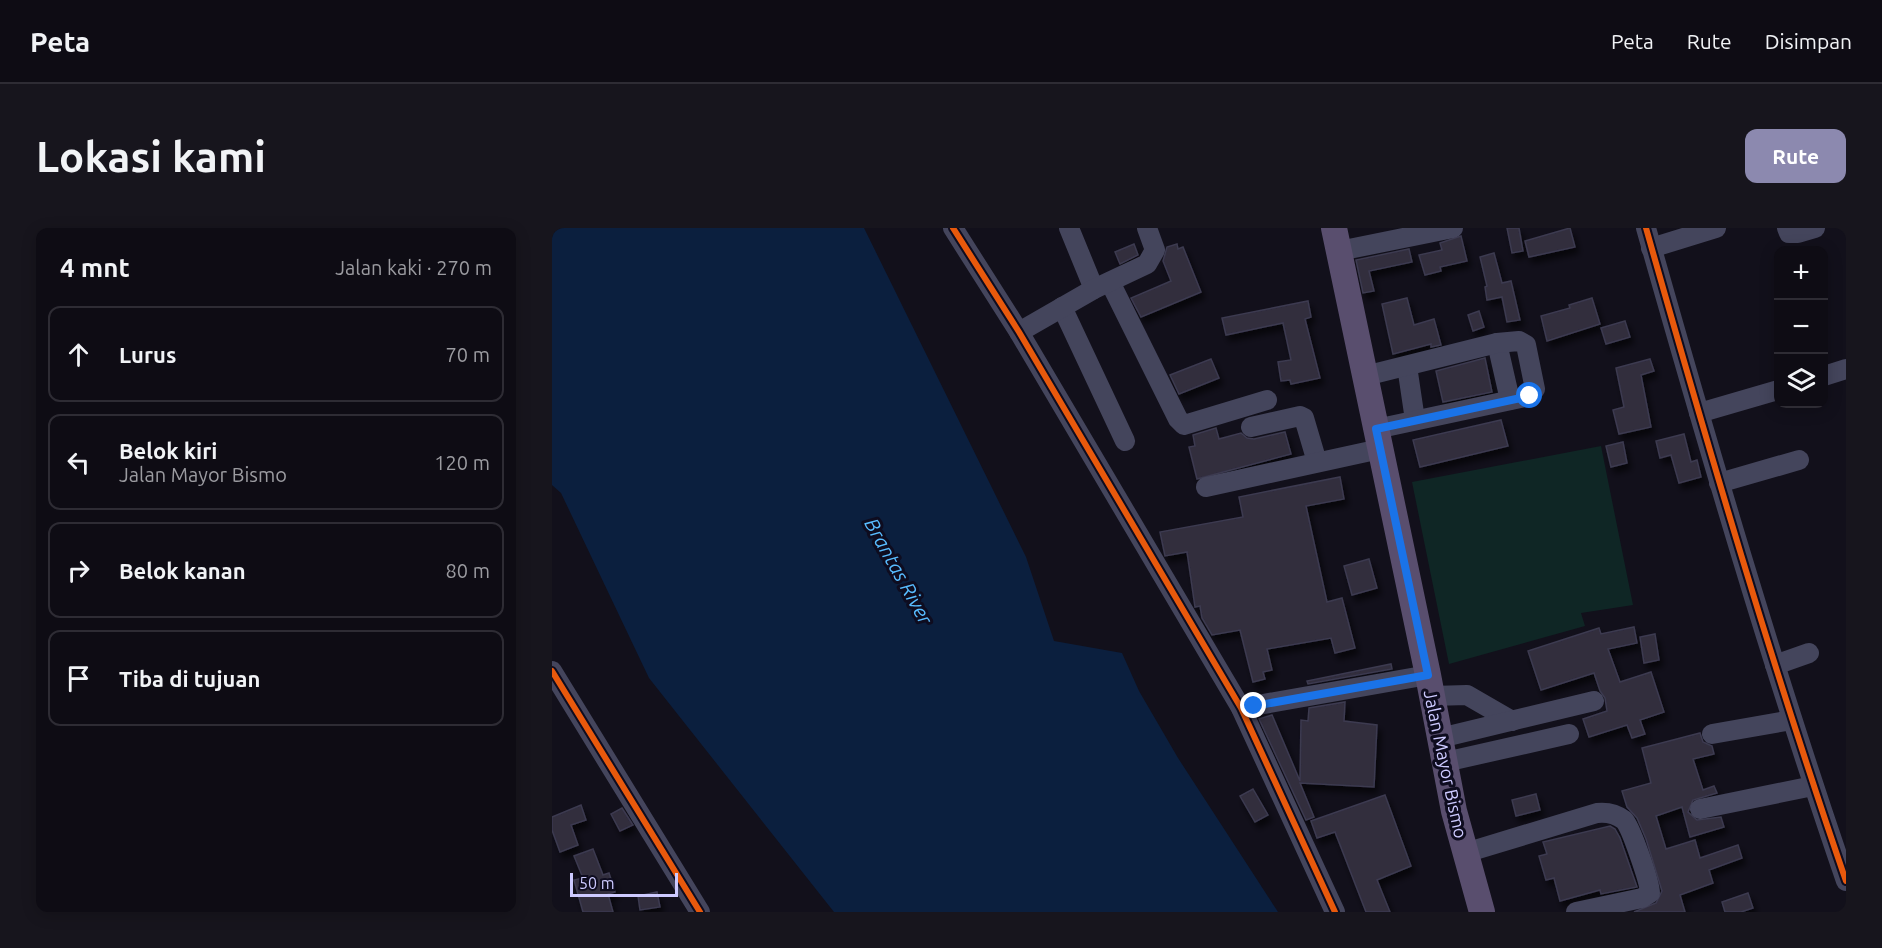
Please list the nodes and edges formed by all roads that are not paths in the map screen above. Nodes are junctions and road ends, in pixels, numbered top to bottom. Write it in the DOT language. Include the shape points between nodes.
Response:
graph roads {
  1 [pos="953,228"];
  2 [pos="1069,228"];
  3 [pos="1147,228"];
  4 [pos="1452,228"];
  5 [pos="1646,228"];
  6 [pos="1716,228"];
  7 [pos="1787,228"];
  8 [pos="1815,228"];
  9 [pos="1337,240"];
  10 [pos="1651,248"];
  11 [pos="1102,285"];
  12 [pos="1062,307"];
  13 [pos="1019,332"];
  14 [pos="1497,343"];
  15 [pos="1407,366"];
  16 [pos="1846,369"];
  17 [pos="1828,375"];
  18 [pos="1365,376"];
  19 [pos="1774,391"];
  20 [pos="1510,399"];
  21 [pos="1267,400"];
  22 [pos="1699,413"];
  23 [pos="1415,420"];
  24 [pos="1251,427"];
  25 [pos="1378,439"];
  26 [pos="1125,441"];
  27 [pos="1799,460"];
  28 [pos="1317,462"];
  29 [pos="1719,483"];
  30 [pos="1206,487"];
  31 [pos="1809,653"];
  32 [pos="1775,665"];
  33 [pos="552,670"];
  34 [pos="1430,686"];
  35 [pos="1594,701"];
  36 [pos="1241,708"];
  37 [pos="1792,720"];
  38 [pos="1512,721"];
  39 [pos="1569,734"];
  40 [pos="1712,734"];
  41 [pos="1442,750"];
  42 [pos="1813,786"];
  43 [pos="1700,809"];
  44 [pos="1465,853"];
  45 [pos="1846,881"];
  46 [pos="700,912"];
  47 [pos="1335,912"];
  48 [pos="1482,912"];
  49 [pos="1576,912"];
  1 -- 13 [label="street"];
  2 -- 11 [label="street"];
  3 -- 11 [label="street" via="1155,250 1153,257 1147,264"];
  4 -- 9 [label="street"];
  5 -- 10 [label="street"];
  6 -- 10 [label="street"];
  7 -- 8 [label="street" via="1794,234"];
  9 -- 18 [label="main road, Jalan Mayor Bismo"];
  10 -- 22 [label="street"];
  11 -- 12 [label="street"];
  11 -- 21 [label="street" via="1184,425"];
  12 -- 13 [label="street"];
  12 -- 26 [label="street"];
  13 -- 36 [label="street"];
  14 -- 15 [label="street"];
  14 -- 20 [label="street"];
  14 -- 20 [label="street" via="1523,342 1532,366 1534,388 1530,396"];
  15 -- 18 [label="street"];
  15 -- 23 [label="street"];
  16 -- 17 [label="street"];
  18 -- 25 [label="main road, Jalan Mayor Bismo"];
  19 -- 22 [label="street"];
  20 -- 23 [label="street"];
  22 -- 29 [label="street"];
  23 -- 25 [label="street"];
  24 -- 28 [label="street" via="1304,418"];
  25 -- 28 [label="street"];
  25 -- 34 [label="main road, Jalan Mayor Bismo"];
  27 -- 29 [label="street"];
  28 -- 30 [label="street"];
  29 -- 32 [label="street"];
  31 -- 32 [label="street"];
  32 -- 37 [label="street"];
  33 -- 46 [label="street"];
  34 -- 36 [label="street"];
  34 -- 38 [label="street" via="1467,695"];
  34 -- 41 [label="main road, Jalan Mayor Bismo"];
  35 -- 38 [label="street"];
  36 -- 47 [label="street"];
  37 -- 40 [label="street"];
  37 -- 42 [label="street"];
  38 -- 41 [label="street"];
  39 -- 41 [label="street"];
  41 -- 44 [label="main road, Jalan Mayor Bismo"];
  42 -- 43 [label="street"];
  42 -- 45 [label="street"];
  44 -- 48 [label="main road, Jalan Mayor Bismo"];
  44 -- 49 [label="street" via="1597,813 1618,816 1628,825 1650,893"];
}
